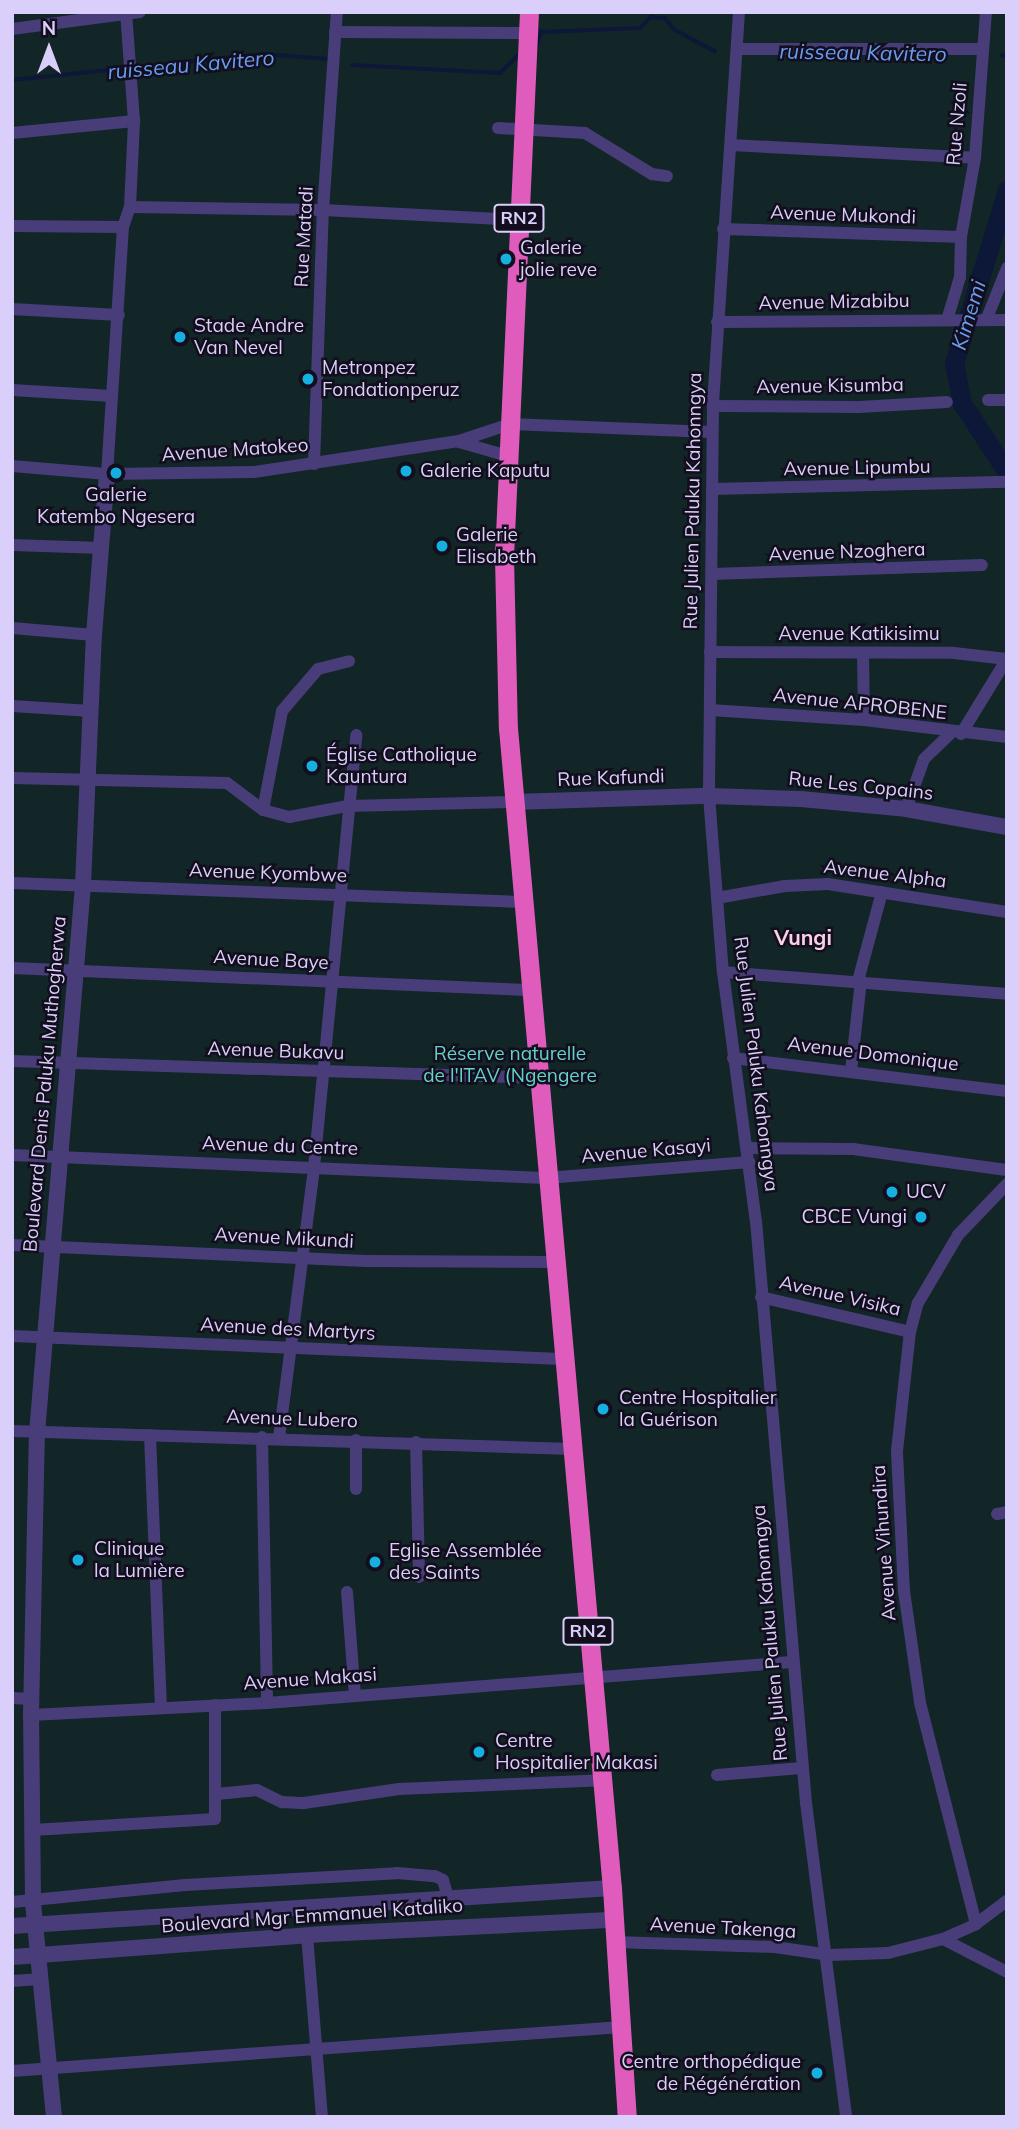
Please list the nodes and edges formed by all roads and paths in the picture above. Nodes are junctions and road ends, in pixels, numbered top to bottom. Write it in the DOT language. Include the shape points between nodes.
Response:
graph roads {
  1 [pos="140,12"];
  2 [pos="337,12"];
  3 [pos="529,12"];
  4 [pos="739,12"];
  5 [pos="986,12"];
  6 [pos="126,13"];
  7 [pos="12,29"];
  8 [pos="335,32"];
  9 [pos="527,33"];
  10 [pos="737,49"];
  11 [pos="982,49"];
  12 [pos="134,121"];
  13 [pos="498,128"];
  14 [pos="523,131"];
  15 [pos="12,133"];
  16 [pos="731,145"];
  17 [pos="975,158"];
  18 [pos="667,176"];
  19 [pos="130,207"];
  20 [pos="323,210"];
  21 [pos="519,220"];
  22 [pos="12,226"];
  23 [pos="123,226"];
  24 [pos="723,229"];
  25 [pos="961,237"];
  26 [pos="1007,268"];
  27 [pos="12,309"];
  28 [pos="118,315"];
  29 [pos="985,319"];
  30 [pos="949,320"];
  31 [pos="1007,320"];
  32 [pos="717,322"];
  33 [pos="12,390"];
  34 [pos="112,396"];
  35 [pos="988,400"];
  36 [pos="1007,400"];
  37 [pos="947,402"];
  38 [pos="713,406"];
  39 [pos="510,424"];
  40 [pos="712,432"];
  41 [pos="459,442"];
  42 [pos="508,456"];
  43 [pos="314,464"];
  44 [pos="12,466"];
  45 [pos="107,474"];
  46 [pos="1004,482"];
  47 [pos="712,489"];
  48 [pos="12,545"];
  49 [pos="102,548"];
  50 [pos="982,565"];
  51 [pos="712,574"];
  52 [pos="12,628"];
  53 [pos="94,635"];
  54 [pos="710,652"];
  55 [pos="863,654"];
  56 [pos="1007,659"];
  57 [pos="349,661"];
  58 [pos="12,706"];
  59 [pos="710,710"];
  60 [pos="92,711"];
  61 [pos="864,720"];
  62 [pos="957,733"];
  63 [pos="356,735"];
  64 [pos="1007,737"];
  65 [pos="12,778"];
  66 [pos="89,778"];
  67 [pos="709,796"];
  68 [pos="513,802"];
  69 [pos="348,806"];
  70 [pos="906,809"];
  71 [pos="263,810"];
  72 [pos="1007,827"];
  73 [pos="12,883"];
  74 [pos="83,885"];
  75 [pos="882,891"];
  76 [pos="338,895"];
  77 [pos="717,898"];
  78 [pos="522,902"];
  79 [pos="1007,912"];
  80 [pos="12,968"];
  81 [pos="76,970"];
  82 [pos="723,972"];
  83 [pos="859,981"];
  84 [pos="331,982"];
  85 [pos="528,990"];
  86 [pos="1007,994"];
  87 [pos="733,1058"];
  88 [pos="12,1061"];
  89 [pos="66,1063"];
  90 [pos="851,1070"];
  91 [pos="322,1073"];
  92 [pos="538,1078"];
  93 [pos="1007,1091"];
  94 [pos="12,1155"];
  95 [pos="748,1155"];
  96 [pos="59,1156"];
  97 [pos="314,1167"];
  98 [pos="1007,1170"];
  99 [pos="547,1178"];
  100 [pos="1007,1184"];
  101 [pos="12,1245"];
  102 [pos="52,1246"];
  103 [pos="299,1258"];
  104 [pos="554,1262"];
  105 [pos="761,1297"];
  106 [pos="910,1332"];
  107 [pos="12,1336"];
  108 [pos="44,1337"];
  109 [pos="287,1348"];
  110 [pos="561,1359"];
  111 [pos="12,1431"];
  112 [pos="37,1433"];
  113 [pos="150,1435"];
  114 [pos="262,1437"];
  115 [pos="279,1438"];
  116 [pos="356,1440"];
  117 [pos="416,1442"];
  118 [pos="571,1449"];
  119 [pos="356,1489"];
  120 [pos="419,1577"];
  121 [pos="347,1591"];
  122 [pos="791,1662"];
  123 [pos="592,1678"];
  124 [pos="355,1696"];
  125 [pos="12,1698"];
  126 [pos="31,1699"];
  127 [pos="267,1703"];
  128 [pos="215,1704"];
  129 [pos="161,1706"];
  130 [pos="31,1715"];
  131 [pos="802,1768"];
  132 [pos="717,1775"];
  133 [pos="602,1780"];
  134 [pos="217,1794"];
  135 [pos="33,1830"];
  136 [pos="612,1888"];
  137 [pos="448,1897"];
  138 [pos="33,1901"];
  139 [pos="1007,1901"];
  140 [pos="12,1902"];
  141 [pos="614,1920"];
  142 [pos="35,1923"];
  143 [pos="976,1924"];
  144 [pos="12,1926"];
  145 [pos="307,1935"];
  146 [pos="943,1939"];
  147 [pos="615,1942"];
  148 [pos="829,1955"];
  149 [pos="37,1956"];
  150 [pos="12,1957"];
  151 [pos="1007,1972"];
  152 [pos="39,1979"];
  153 [pos="12,1981"];
  154 [pos="621,2027"];
  155 [pos="316,2051"];
  156 [pos="49,2069"];
  157 [pos="12,2071"];
  158 [pos="54,2117"];
  159 [pos="322,2117"];
  160 [pos="627,2117"];
  161 [pos="846,2117"];
  1 -- 6 [label="street"];
  2 -- 8 [label="street, Rue Matadi"];
  3 -- 9 [label="highway, RN2"];
  4 -- 10 [label="street, Rue Julien Paluku Kahonngya"];
  5 -- 11 [label="street, Rue Nzoli"];
  6 -- 7 [label="street"];
  6 -- 12 [label="street"];
  8 -- 9 [label="street"];
  8 -- 20 [label="street, Rue Matadi"];
  9 -- 14 [label="highway, RN2"];
  10 -- 11 [label="street"];
  10 -- 16 [label="street, Rue Julien Paluku Kahonngya"];
  11 -- 17 [label="street, Rue Nzoli"];
  12 -- 15 [label="street"];
  12 -- 19 [label="street"];
  13 -- 14 [label="street"];
  14 -- 18 [label="street" via="585,133 652,174"];
  14 -- 21 [label="highway, RN2"];
  16 -- 17 [label="street"];
  16 -- 24 [label="street, Rue Julien Paluku Kahonngya"];
  17 -- 25 [label="street, Rue Nzoli"];
  19 -- 20 [label="street"];
  19 -- 23 [label="street"];
  20 -- 21 [label="street"];
  20 -- 43 [label="street, Rue Matadi"];
  21 -- 39 [label="highway, RN2"];
  22 -- 23 [label="street"];
  23 -- 28 [label="street"];
  24 -- 25 [label="street, Avenue Mukondi"];
  24 -- 32 [label="street, Rue Julien Paluku Kahonngya"];
  25 -- 30 [label="street, Rue Nzoli" via="960,277"];
  26 -- 29 [label="street"];
  27 -- 28 [label="street"];
  28 -- 34 [label="street"];
  29 -- 30 [label="street, Avenue Mizabibu"];
  29 -- 31 [label="street, Avenue Mizabibu"];
  30 -- 32 [label="street, Avenue Mizabibu"];
  32 -- 38 [label="street, Rue Julien Paluku Kahonngya"];
  33 -- 34 [label="street"];
  34 -- 45 [label="street"];
  35 -- 36 [label="street"];
  37 -- 38 [label="street, Avenue Kisumba"];
  38 -- 40 [label="street, Rue Julien Paluku Kahonngya"];
  39 -- 40 [label="street"];
  39 -- 41 [label="street"];
  39 -- 42 [label="highway, RN2"];
  40 -- 47 [label="street, Rue Julien Paluku Kahonngya"];
  41 -- 42 [label="street"];
  41 -- 43 [label="street, Avenue Matokeo"];
  42 -- 68 [label="highway, RN2" via="504,604"];
  43 -- 45 [label="street, Avenue Matokeo" via="254,472"];
  44 -- 45 [label="street, Avenue Matokeo"];
  45 -- 49 [label="street, Boulevard Denis Paluku Muthogherwa"];
  46 -- 47 [label="street, Avenue Lipumbu"];
  47 -- 51 [label="street, Rue Julien Paluku Kahonngya"];
  48 -- 49 [label="street"];
  49 -- 53 [label="street, Boulevard Denis Paluku Muthogherwa"];
  50 -- 51 [label="street, Avenue Nzoghera"];
  51 -- 54 [label="street, Rue Julien Paluku Kahonngya"];
  52 -- 53 [label="street"];
  53 -- 60 [label="street, Boulevard Denis Paluku Muthogherwa"];
  54 -- 55 [label="street, Avenue Katikisimu"];
  54 -- 59 [label="street, Rue Julien Paluku Kahonngya"];
  55 -- 56 [label="street, Avenue Katikisimu" via="954,653"];
  55 -- 61 [label="street"];
  56 -- 62 [label="street"];
  57 -- 71 [label="street" via="318,669 282,711"];
  58 -- 60 [label="street"];
  59 -- 61 [label="street, Avenue APROBENE"];
  59 -- 67 [label="street, Rue Julien Paluku Kahonngya"];
  60 -- 66 [label="street, Boulevard Denis Paluku Muthogherwa"];
  61 -- 62 [label="street, Avenue APROBENE"];
  62 -- 64 [label="street, Avenue APROBENE"];
  62 -- 70 [label="street" via="924,760"];
  63 -- 69 [label="street"];
  65 -- 66 [label="street"];
  66 -- 71 [label="street" via="228,783"];
  66 -- 74 [label="street, Boulevard Denis Paluku Muthogherwa"];
  67 -- 68 [label="street, Rue Kafundi"];
  67 -- 70 [label="street, Rue Les Copains"];
  67 -- 77 [label="street, Rue Julien Paluku Kahonngya"];
  68 -- 69 [label="street"];
  68 -- 78 [label="highway, RN2"];
  69 -- 71 [label="street" via="289,817"];
  69 -- 76 [label="street"];
  70 -- 72 [label="street, Rue Les Copains"];
  73 -- 74 [label="street, Avenue Kyombwe"];
  74 -- 76 [label="street, Avenue Kyombwe"];
  74 -- 81 [label="street, Boulevard Denis Paluku Muthogherwa"];
  75 -- 77 [label="street, Avenue Alpha" via="828,884"];
  75 -- 79 [label="street, Avenue Alpha"];
  75 -- 83 [label="street"];
  76 -- 78 [label="street, Avenue Kyombwe"];
  76 -- 84 [label="street"];
  77 -- 82 [label="street, Rue Julien Paluku Kahonngya"];
  78 -- 85 [label="highway, RN2"];
  80 -- 81 [label="street, Avenue Baye"];
  81 -- 84 [label="street, Avenue Baye"];
  81 -- 89 [label="street, Boulevard Denis Paluku Muthogherwa"];
  82 -- 83 [label="street"];
  82 -- 87 [label="street, Rue Julien Paluku Kahonngya"];
  83 -- 86 [label="street"];
  83 -- 90 [label="street"];
  84 -- 85 [label="street, Avenue Baye"];
  84 -- 91 [label="street"];
  85 -- 92 [label="highway, RN2"];
  87 -- 90 [label="street, Avenue Domonique"];
  87 -- 95 [label="street, Rue Julien Paluku Kahonngya"];
  88 -- 89 [label="street, Avenue Bukavu"];
  89 -- 91 [label="street, Avenue Bukavu"];
  89 -- 96 [label="street, Boulevard Denis Paluku Muthogherwa"];
  90 -- 93 [label="street, Avenue Domonique"];
  91 -- 92 [label="street, Avenue Bukavu"];
  91 -- 97 [label="street"];
  92 -- 99 [label="highway, RN2"];
  94 -- 96 [label="street, Avenue du Centre"];
  95 -- 98 [label="street, Avenue Kasayi" via="853,1149"];
  95 -- 99 [label="street, Avenue Kasayi"];
  95 -- 105 [label="street, Rue Julien Paluku Kahonngya"];
  96 -- 97 [label="street, Avenue du Centre"];
  96 -- 102 [label="street, Boulevard Denis Paluku Muthogherwa"];
  97 -- 99 [label="street, Avenue du Centre"];
  97 -- 103 [label="street"];
  99 -- 104 [label="highway, RN2"];
  100 -- 106 [label="street, Avenue Vihundira" via="958,1235 918,1303"];
  101 -- 102 [label="street, Avenue Mikundi"];
  102 -- 103 [label="street, Avenue Mikundi"];
  102 -- 108 [label="street, Boulevard Denis Paluku Muthogherwa"];
  103 -- 104 [label="street, Avenue Mikundi"];
  103 -- 109 [label="street"];
  104 -- 110 [label="highway, RN2"];
  105 -- 106 [label="street, Avenue Visika"];
  105 -- 122 [label="street, Rue Julien Paluku Kahonngya"];
  106 -- 143 [label="street, Avenue Vihundira" via="897,1451 904,1591 920,1702"];
  107 -- 108 [label="street, Avenue des Martyrs"];
  108 -- 109 [label="street, Avenue des Martyrs"];
  108 -- 112 [label="street, Boulevard Denis Paluku Muthogherwa"];
  109 -- 110 [label="street, Avenue des Martyrs"];
  109 -- 115 [label="street"];
  110 -- 118 [label="highway, RN2"];
  111 -- 112 [label="street, Avenue Lubero"];
  112 -- 113 [label="street, Avenue Lubero"];
  112 -- 126 [label="street, Boulevard Denis Paluku Muthogherwa"];
  113 -- 114 [label="street, Avenue Lubero"];
  113 -- 129 [label="street"];
  114 -- 115 [label="street, Avenue Lubero"];
  114 -- 127 [label="street"];
  115 -- 116 [label="street, Avenue Lubero"];
  116 -- 117 [label="street, Avenue Lubero"];
  116 -- 119 [label="street"];
  117 -- 118 [label="street, Avenue Lubero"];
  117 -- 120 [label="street"];
  118 -- 123 [label="highway, RN2"];
  121 -- 124 [label="street"];
  122 -- 123 [label="street, Avenue Makasi"];
  122 -- 131 [label="street, Rue Julien Paluku Kahonngya"];
  123 -- 124 [label="street, Avenue Makasi"];
  123 -- 133 [label="highway, RN2"];
  124 -- 127 [label="street, Avenue Makasi"];
  125 -- 126 [label="street"];
  126 -- 130 [label="street, Boulevard Denis Paluku Muthogherwa"];
  127 -- 128 [label="street, Avenue Makasi"];
  128 -- 129 [label="street, Avenue Makasi"];
  128 -- 134 [label="street"];
  129 -- 130 [label="street, Avenue Makasi"];
  130 -- 135 [label="street, Boulevard Denis Paluku Muthogherwa"];
  131 -- 132 [label="street"];
  131 -- 148 [label="street, Rue Julien Paluku Kahonngya"];
  133 -- 134 [label="street" via="468,1783 304,1803 282,1802 257,1790"];
  133 -- 136 [label="highway, RN2"];
  134 -- 135 [label="street" via="217,1814 206,1821"];
  135 -- 138 [label="street, Boulevard Denis Paluku Muthogherwa"];
  136 -- 137 [label="street, Boulevard Mgr Emmanuel Kataliko"];
  136 -- 141 [label="highway, RN2"];
  137 -- 138 [label="street" via="443,1880 426,1872 407,1872 185,1885"];
  137 -- 142 [label="street, Boulevard Mgr Emmanuel Kataliko"];
  138 -- 140 [label="street"];
  138 -- 142 [label="street, Boulevard Denis Paluku Muthogherwa"];
  139 -- 143 [label="street, Avenue Takenga"];
  141 -- 145 [label="street, Boulevard Mgr Emmanuel Kataliko"];
  141 -- 147 [label="highway, RN2"];
  142 -- 144 [label="street, Boulevard Mgr Emmanuel Kataliko"];
  142 -- 149 [label="street, Boulevard Denis Paluku Muthogherwa"];
  143 -- 146 [label="street, Avenue Takenga"];
  145 -- 149 [label="street, Boulevard Mgr Emmanuel Kataliko"];
  145 -- 155 [label="street"];
  146 -- 148 [label="street, Avenue Takenga" via="888,1953"];
  146 -- 151 [label="street"];
  147 -- 148 [label="street, Avenue Takenga" via="775,1947"];
  147 -- 154 [label="highway, RN2"];
  148 -- 161 [label="street, Rue Julien Paluku Kahonngya"];
  149 -- 150 [label="street, Boulevard Mgr Emmanuel Kataliko"];
  149 -- 152 [label="street, Boulevard Denis Paluku Muthogherwa"];
  152 -- 153 [label="street"];
  152 -- 156 [label="street, Boulevard Denis Paluku Muthogherwa"];
  154 -- 155 [label="street"];
  154 -- 160 [label="highway, RN2"];
  155 -- 156 [label="street"];
  155 -- 159 [label="street"];
  156 -- 157 [label="street"];
  156 -- 158 [label="street, Boulevard Denis Paluku Muthogherwa"];
}
